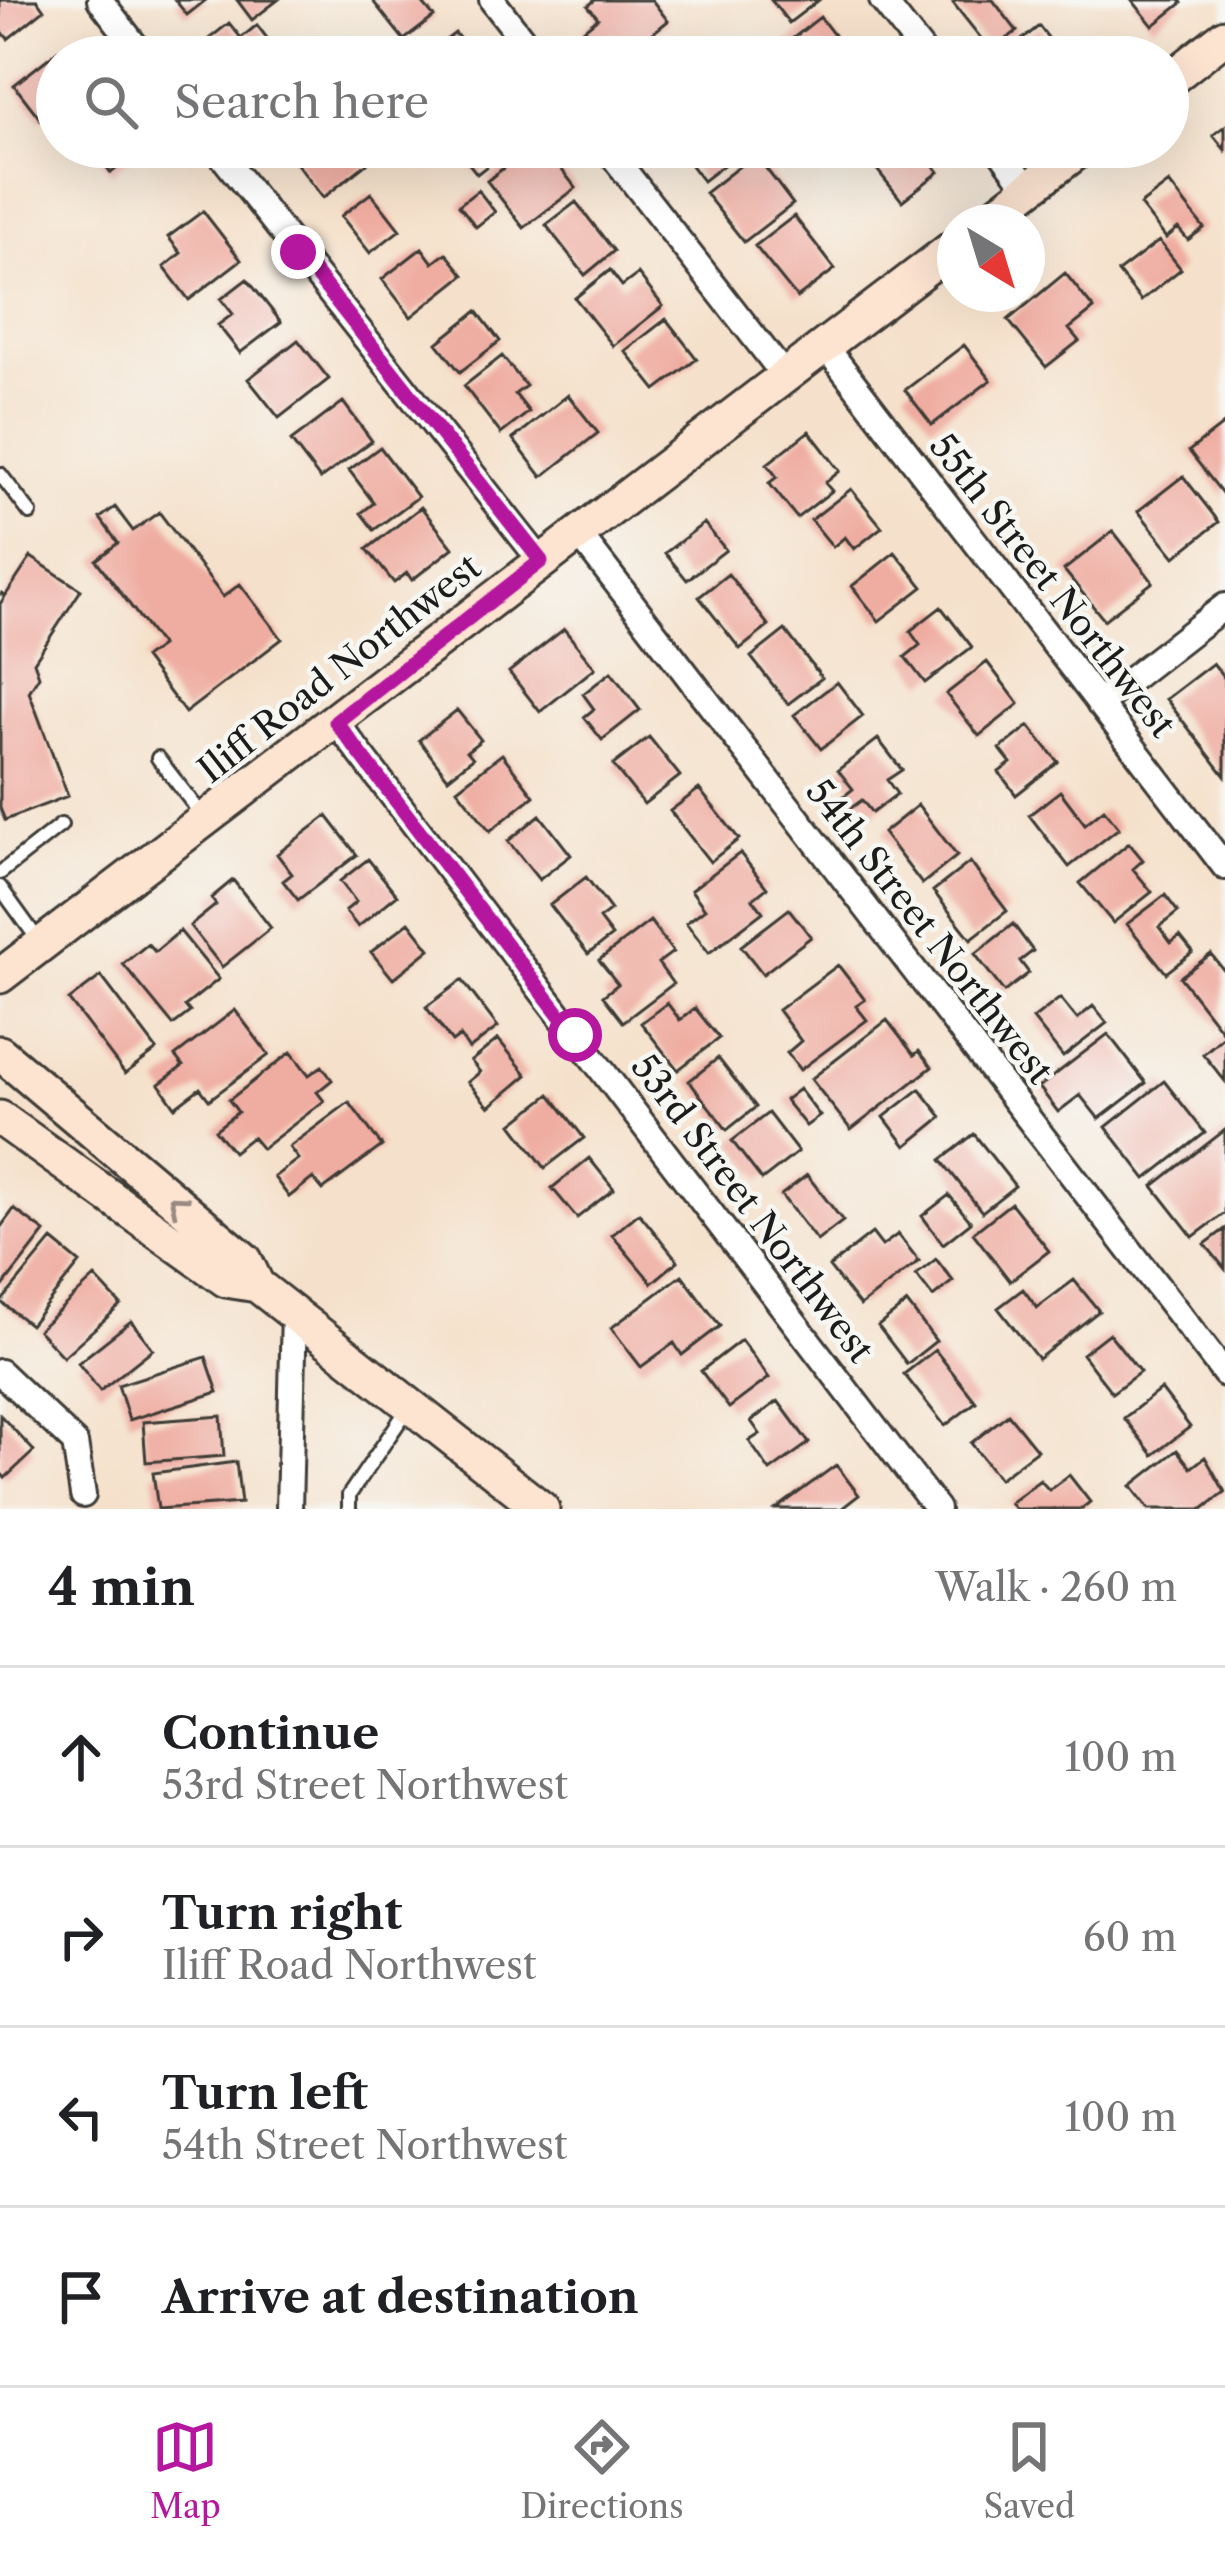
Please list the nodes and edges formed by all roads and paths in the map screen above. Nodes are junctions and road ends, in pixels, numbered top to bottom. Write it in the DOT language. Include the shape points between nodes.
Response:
graph roads {
  1 [pos="100,0"];
  2 [pos="492,0"];
  3 [pos="882,0"];
  4 [pos="128,36"];
  5 [pos="520,36"];
  6 [pos="910,36"];
  7 [pos="1225,36"];
  8 [pos="1189,64"];
  9 [pos="232,168"];
  10 [pos="622,168"];
  11 [pos="1014,168"];
  12 [pos="1056,168"];
  13 [pos="1030,189"];
  14 [pos="1010,204"];
  15 [pos="937,260"];
  16 [pos="825,346"];
  17 [pos="784,375"];
  18 [pos="0,474"];
  19 [pos="30,513"];
  20 [pos="578,533"];
  21 [pos="541,561"];
  22 [pos="1225,606"];
  23 [pos="1099,704"];
  24 [pos="336,722"];
  25 [pos="158,758"];
  26 [pos="206,820"];
  27 [pos="62,825"];
  28 [pos="1225,867"];
  29 [pos="0,873"];
  30 [pos="0,886"];
  31 [pos="42,945"];
  32 [pos="0,976"];
  33 [pos="0,1053"];
  34 [pos="0,1118"];
  35 [pos="257,1286"];
  36 [pos="294,1312"];
  37 [pos="0,1372"];
  38 [pos="1225,1374"];
  39 [pos="411,1404"];
  40 [pos="83,1496"];
  41 [pos="290,1509"];
  42 [pos="349,1509"];
  43 [pos="542,1509"];
  44 [pos="937,1509"];
  1 -- 4 [label="street"];
  2 -- 5 [label="street"];
  3 -- 6 [label="street"];
  7 -- 8 [label="main road"];
  9 -- 21 [label="street"];
  10 -- 17 [label="street"];
  11 -- 13 [label="street"];
  12 -- 13 [label="main road"];
  13 -- 14 [label="main road"];
  15 -- 16 [label="main road, Iliff Road Northwest"];
  16 -- 17 [label="main road, Iliff Road Northwest"];
  16 -- 23 [label="street, 55th Street Northwest"];
  17 -- 20 [label="main road, Iliff Road Northwest"];
  18 -- 19 [label="lane"];
  20 -- 21 [label="main road, Iliff Road Northwest"];
  20 -- 38 [label="street, 54th Street Northwest"];
  21 -- 24 [label="main road, Iliff Road Northwest"];
  22 -- 23 [label="street"];
  23 -- 28 [label="street, 55th Street Northwest"];
  24 -- 26 [label="main road, Iliff Road Northwest"];
  24 -- 44 [label="street, 53rd Street Northwest"];
  25 -- 26 [label="lane"];
  26 -- 31 [label="main road, Iliff Road Northwest"];
  27 -- 29 [label="lane"];
  30 -- 31 [label="lane"];
  31 -- 32 [label="main road, Iliff Road Northwest"];
  35 -- 33 [label="main road, one-way" via="245,1260"];
  34 -- 35 [label="main road" via="226,1280"];
  35 -- 36 [label="main road"];
  36 -- 39 [label="main road"];
  36 -- 41 [label="street"];
  37 -- 40 [label="street" via="75,1443"];
  39 -- 42 [label="lane" via="349,1496"];
  39 -- 43 [label="main road"];
}
